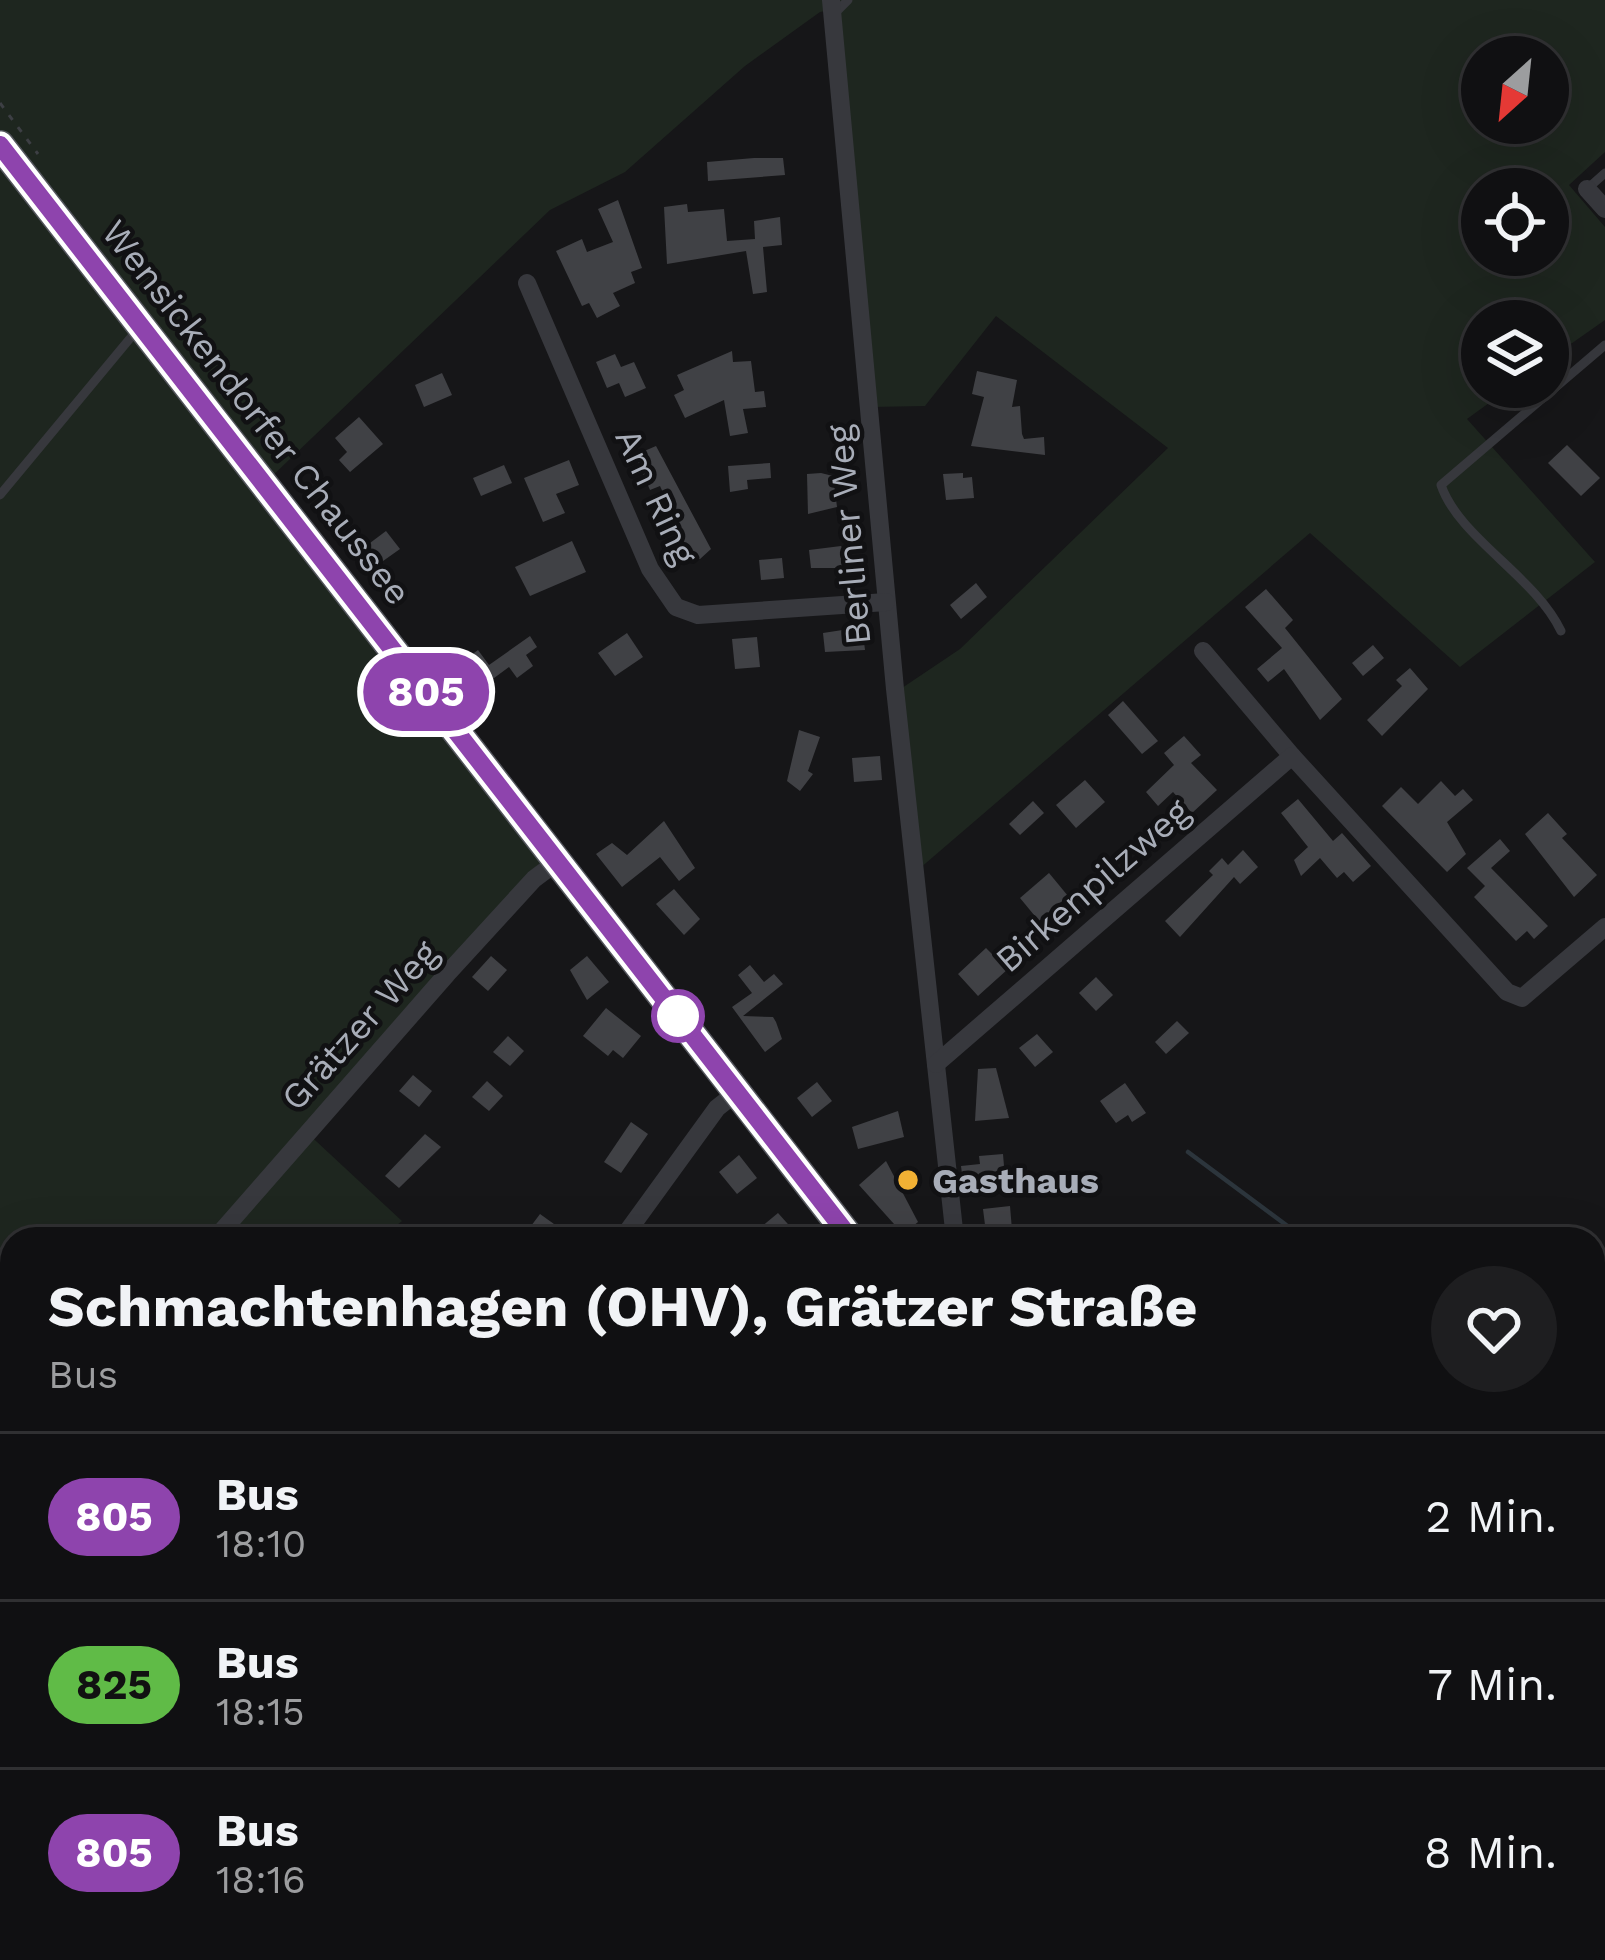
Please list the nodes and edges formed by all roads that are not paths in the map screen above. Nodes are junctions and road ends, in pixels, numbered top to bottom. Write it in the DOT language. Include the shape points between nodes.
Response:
graph roads {
  1 [pos="848,0"];
  2 [pos="832,7"];
  3 [pos="0,145"];
  4 [pos="1605,172"];
  5 [pos="1588,189"];
  6 [pos="1605,209"];
  7 [pos="527,283"];
  8 [pos="141,326"];
  9 [pos="1605,345"];
  10 [pos="0,495"];
  11 [pos="886,602"];
  12 [pos="1561,631"];
  13 [pos="1202,651"];
  14 [pos="1292,756"];
  15 [pos="558,862"];
  16 [pos="1605,927"];
  17 [pos="936,1064"];
  18 [pos="736,1093"];
  19 [pos="226,1227"];
  20 [pos="631,1227"];
  21 [pos="841,1227"];
  22 [pos="954,1227"];
  1 -- 2 [label="lane"];
  2 -- 11 [label="street, Berliner Weg"];
  3 -- 8 [label="main road, Wensickendorfer Chaussee"];
  4 -- 5 [label="lane"];
  5 -- 6 [label="street"];
  7 -- 11 [label="street, Am Ring" via="650,569 676,607 698,615"];
  8 -- 10 [label="lane"];
  8 -- 15 [label="main road, Wensickendorfer Chaussee"];
  9 -- 12 [label="lane" via="1442,485"];
  11 -- 17 [label="street, Berliner Weg"];
  13 -- 14 [label="street"];
  14 -- 16 [label="street" via="1507,992 1522,998 1536,991"];
  14 -- 17 [label="street, Birkenpilzweg"];
  15 -- 18 [label="main road, Wensickendorfer Chaussee"];
  15 -- 19 [label="street, Grätzer Weg" via="505,910"];
  17 -- 22 [label="street, Berliner Weg"];
  18 -- 20 [label="street"];
  18 -- 21 [label="main road, Wensickendorfer Chaussee"];
}
